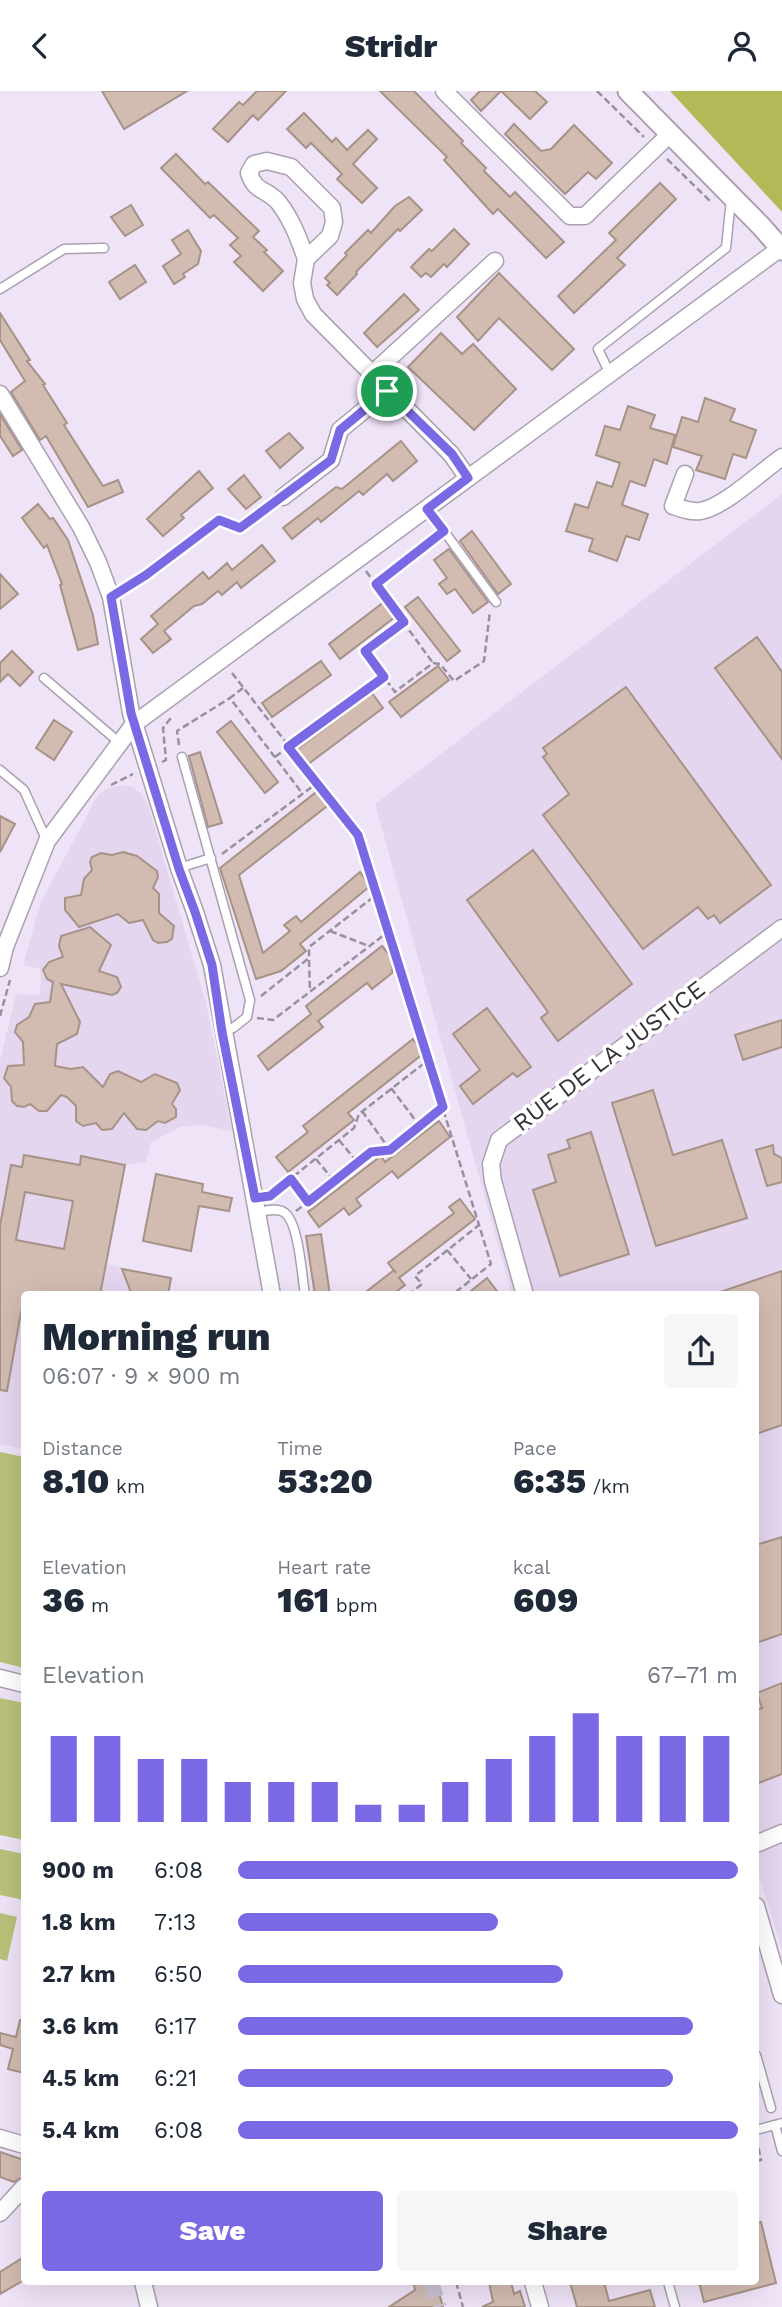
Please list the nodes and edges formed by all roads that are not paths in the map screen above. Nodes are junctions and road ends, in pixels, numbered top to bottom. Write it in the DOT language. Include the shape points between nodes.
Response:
graph roads {
  1 [pos="444,91"];
  2 [pos="628,91"];
  3 [pos="670,134"];
  4 [pos="731,196"];
  5 [pos="104,248"];
  6 [pos="781,249"];
  7 [pos="306,259"];
  8 [pos="495,261"];
  9 [pos="0,289"];
  10 [pos="372,374"];
  11 [pos="610,375"];
  12 [pos="387,391"];
  13 [pos="0,394"];
  14 [pos="782,457"];
  15 [pos="685,474"];
  16 [pos="468,478"];
  17 [pos="283,497"];
  18 [pos="427,509"];
  19 [pos="219,520"];
  20 [pos="111,597"];
  21 [pos="496,602"];
  22 [pos="44,678"];
  23 [pos="134,724"];
  24 [pos="121,744"];
  25 [pos="182,757"];
  26 [pos="0,770"];
  27 [pos="47,841"];
  28 [pos="211,858"];
  29 [pos="179,869"];
  30 [pos="782,928"];
  31 [pos="0,968"];
  32 [pos="222,1032"];
  33 [pos="256,1205"];
  34 [pos="271,1291"];
  35 [pos="303,1291"];
  36 [pos="524,1291"];
  37 [pos="0,1678"];
  38 [pos="21,1683"];
  39 [pos="782,1833"];
  40 [pos="759,1843"];
  41 [pos="761,1945"];
  42 [pos="782,1994"];
  43 [pos="759,2066"];
  44 [pos="771,2108"];
  45 [pos="779,2124"];
  46 [pos="759,2129"];
  47 [pos="0,2138"];
  48 [pos="21,2144"];
  49 [pos="782,2151"];
  50 [pos="21,2190"];
  51 [pos="0,2213"];
  52 [pos="144,2285"];
  53 [pos="534,2285"];
  54 [pos="669,2285"];
  55 [pos="149,2307"];
  56 [pos="540,2307"];
  57 [pos="675,2307"];
  1 -- 3 [label="street" via="570,216 585,216"];
  2 -- 3 [label="street"];
  3 -- 4 [label="street"];
  4 -- 6 [label="street"];
  4 -- 11 [label="lane" via="726,248 598,349"];
  5 -- 9 [label="lane" via="64,249"];
  6 -- 11 [label="street"];
  7 -- 7 [label="street" via="330,236 332,208 291,167 267,161 254,164 249,173 252,184 277,201 295,228"];
  7 -- 10 [label="street" via="302,283 313,314"];
  8 -- 10 [label="street"];
  10 -- 12 [label="street"];
  11 -- 16 [label="street"];
  12 -- 16 [label="street" via="452,454"];
  12 -- 17 [label="street" via="340,430 331,460"];
  13 -- 20 [label="street" via="81,527"];
  14 -- 15 [label="street" via="716,506 702,511 673,506"];
  16 -- 18 [label="street"];
  18 -- 21 [label="lane"];
  18 -- 23 [label="street"];
  19 -- 20 [label="lane"];
  20 -- 23 [label="street"];
  22 -- 24 [label="lane"];
  23 -- 24 [label="street"];
  23 -- 29 [label="street"];
  24 -- 27 [label="street"];
  25 -- 28 [label="lane"];
  26 -- 27 [label="lane" via="24,790"];
  27 -- 31 [label="street"];
  28 -- 29 [label="lane"];
  28 -- 32 [label="lane" via="250,1000 247,1017"];
  29 -- 32 [label="street" via="212,965"];
  30 -- 36 [label="street, RUE DE LA JUSTICE" via="499,1140 491,1164 493,1181"];
  32 -- 33 [label="street"];
  33 -- 34 [label="street"];
  33 -- 35 [label="lane" via="285,1213 293,1224"];
  37 -- 38 [label="street"];
  39 -- 40 [label="street"];
  41 -- 42 [label="street"];
  43 -- 44 [label="lane"];
  45 -- 46 [label="lane"];
  45 -- 49 [label="lane"];
  47 -- 48 [label="street"];
  50 -- 51 [label="street"];
  52 -- 55 [label="street"];
  53 -- 56 [label="street"];
  54 -- 57 [label="lane"];
}
